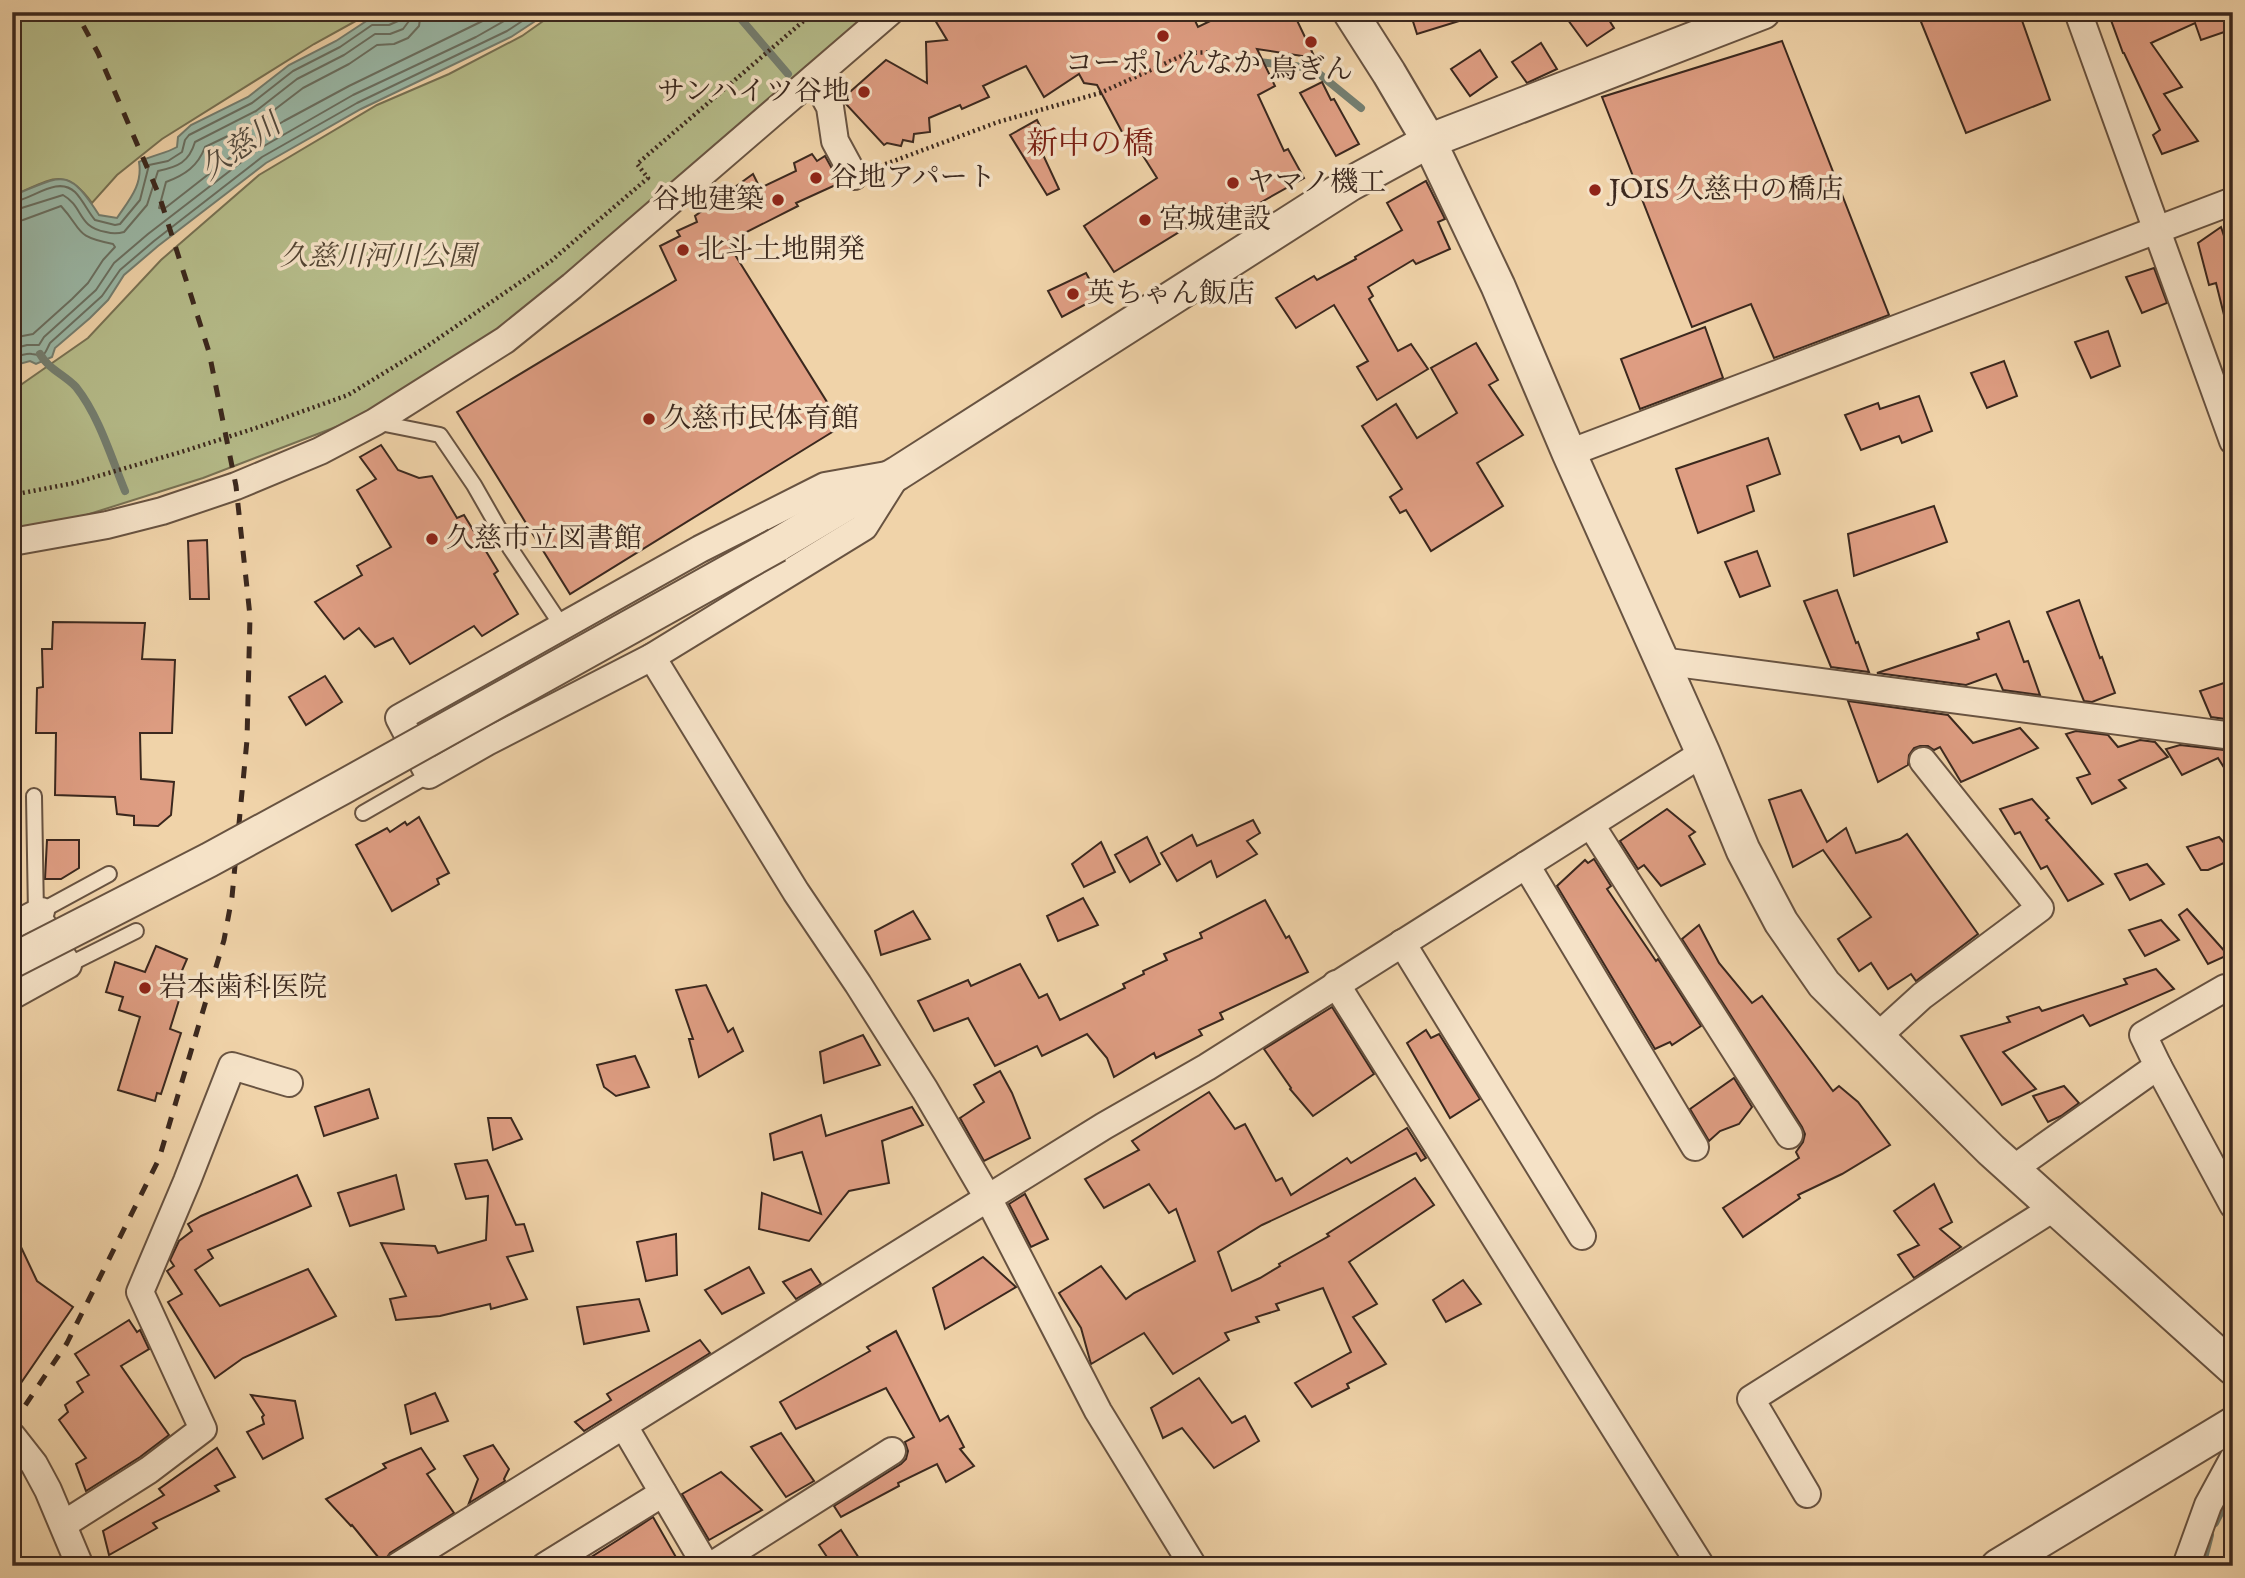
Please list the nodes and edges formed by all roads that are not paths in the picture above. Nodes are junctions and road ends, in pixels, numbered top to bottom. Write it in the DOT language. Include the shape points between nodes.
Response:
graph roads {
  1 [pos="890,12"];
  2 [pos="1350,12"];
  3 [pos="1763,12"];
  4 [pos="2078,12"];
  5 [pos="814,78"];
  6 [pos="1429,141"];
  7 [pos="854,176"];
  8 [pos="2233,201"];
  9 [pos="2157,229"];
  10 [pos="375,422"];
  11 [pos="2233,441"];
  12 [pos="1569,453"];
  13 [pos="898,473"];
  14 [pos="12,542"];
  15 [pos="562,626"];
  16 [pos="652,657"];
  17 [pos="1661,661"];
  18 [pos="2233,736"];
  19 [pos="1703,753"];
  20 [pos="1923,761"];
  21 [pos="429,775"];
  22 [pos="34,796"];
  23 [pos="363,813"];
  24 [pos="1591,825"];
  25 [pos="1526,865"];
  26 [pos="109,874"];
  27 [pos="38,913"];
  28 [pos="12,926"];
  29 [pos="135,930"];
  30 [pos="1402,943"];
  31 [pos="12,961"];
  32 [pos="68,965"];
  33 [pos="1336,984"];
  34 [pos="2225,988"];
  35 [pos="12,996"];
  36 [pos="1877,1037"];
  37 [pos="2158,1066"];
  38 [pos="289,1083"];
  39 [pos="1789,1135"];
  40 [pos="1695,1147"];
  41 [pos="2014,1169"];
  42 [pos="988,1198"];
  43 [pos="2233,1205"];
  44 [pos="2055,1208"];
  45 [pos="1582,1236"];
  46 [pos="2233,1368"];
  47 [pos="2233,1424"];
  48 [pos="624,1426"];
  49 [pos="12,1436"];
  50 [pos="892,1451"];
  51 [pos="2233,1460"];
  52 [pos="663,1493"];
  53 [pos="1807,1494"];
  54 [pos="64,1524"];
  55 [pos="80,1566"];
  56 [pos="398,1566"];
  57 [pos="545,1566"];
  58 [pos="708,1566"];
  59 [pos="1193,1566"];
  60 [pos="1701,1566"];
  61 [pos="1998,1566"];
  62 [pos="2186,1566"];
  1 -- 5 [label="street"];
  2 -- 6 [label="street"];
  3 -- 6 [label="street"];
  4 -- 9 [label="street"];
  5 -- 7 [label="street" via="830,107 835,141"];
  5 -- 10 [label="street" via="505,340"];
  6 -- 12 [label="street" via="1498,286"];
  6 -- 13 [label="street" via="1350,184"];
  8 -- 9 [label="street"];
  9 -- 11 [label="street"];
  9 -- 12 [label="street"];
  10 -- 14 [label="street" via="320,451 174,507"];
  10 -- 15 [label="lane" via="440,435"];
  12 -- 17 [label="street"];
  13 -- 15 [label="street" via="825,486"];
  13 -- 16 [label="street" via="864,527"];
  13 -- 31 [label="street, bridge" via="343,788"];
  15 -- 21 [label="street" via="399,718"];
  16 -- 21 [label="street"];
  16 -- 42 [label="street"];
  17 -- 18 [label="street"];
  17 -- 19 [label="street"];
  19 -- 24 [label="street"];
  19 -- 36 [label="street" via="1743,850 1781,922 1825,984"];
  20 -- 36 [label="street" via="2040,908 1922,996"];
  21 -- 23 [label="lane"];
  22 -- 27 [label="lane"];
  24 -- 25 [label="street"];
  24 -- 39 [label="street"];
  25 -- 30 [label="street"];
  25 -- 40 [label="street"];
  26 -- 27 [label="lane"];
  27 -- 28 [label="street"];
  27 -- 32 [label="street"];
  29 -- 32 [label="lane"];
  30 -- 33 [label="street"];
  30 -- 45 [label="street"];
  32 -- 35 [label="street"];
  33 -- 42 [label="street"];
  33 -- 60 [label="street"];
  34 -- 37 [label="street" via="2143,1035"];
  36 -- 41 [label="street"];
  37 -- 41 [label="street"];
  37 -- 43 [label="street"];
  38 -- 54 [label="street" via="232,1066 140,1292 203,1429"];
  41 -- 44 [label="street"];
  42 -- 48 [label="street"];
  42 -- 59 [label="street" via="1098,1411"];
  44 -- 46 [label="street"];
  44 -- 53 [label="street" via="1751,1399"];
  47 -- 61 [label="street"];
  48 -- 52 [label="street"];
  48 -- 56 [label="street"];
  49 -- 54 [label="street" via="34,1464"];
  50 -- 58 [label="street"];
  51 -- 62 [label="street" via="2207,1505"];
  52 -- 57 [label="street"];
  52 -- 58 [label="street"];
  54 -- 55 [label="street"];
}
